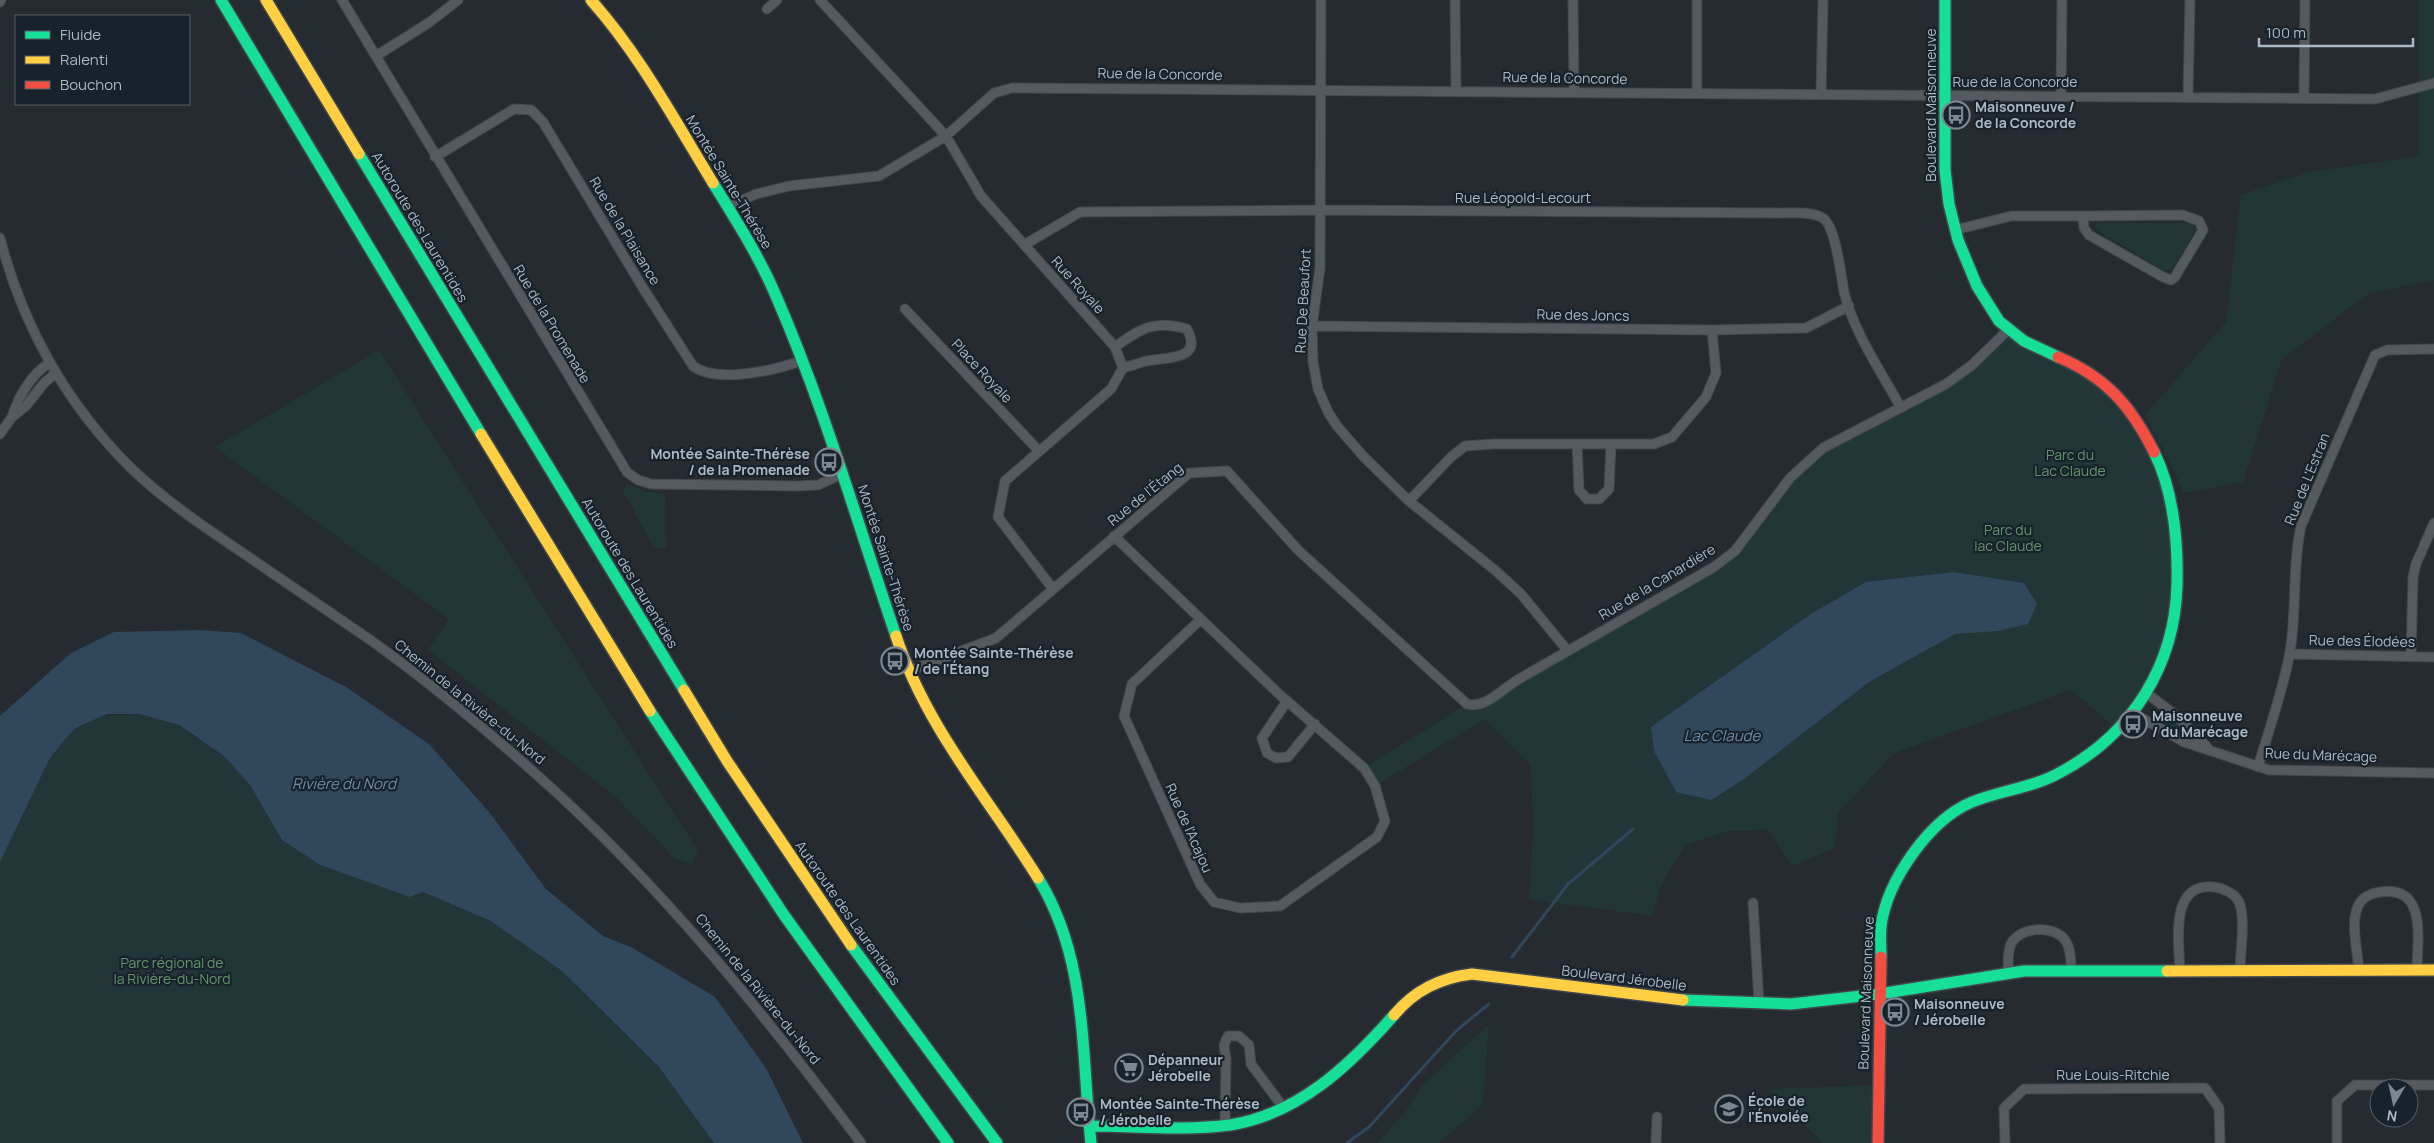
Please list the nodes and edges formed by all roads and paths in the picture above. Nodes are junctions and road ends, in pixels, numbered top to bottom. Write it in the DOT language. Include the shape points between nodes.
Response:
graph roads {
  1 [pos="221,0"];
  2 [pos="266,0"];
  3 [pos="342,0"];
  4 [pos="458,0"];
  5 [pos="590,0"];
  6 [pos="777,0"];
  7 [pos="820,0"];
  8 [pos="1321,0"];
  9 [pos="1455,0"];
  10 [pos="1573,0"];
  11 [pos="1698,0"];
  12 [pos="1822,0"];
  13 [pos="1946,0"];
  14 [pos="2062,0"];
  15 [pos="2190,0"];
  16 [pos="2305,0"];
  17 [pos="767,9"];
  18 [pos="376,56"];
  19 [pos="2434,83"];
  20 [pos="1321,89"];
  21 [pos="1456,91"];
  22 [pos="1574,92"];
  23 [pos="1697,93"];
  24 [pos="1821,95"];
  25 [pos="1945,96"];
  26 [pos="2061,96"];
  27 [pos="2188,98"];
  28 [pos="2304,99"];
  29 [pos="946,136"];
  30 [pos="435,157"];
  31 [pos="727,207"];
  32 [pos="1321,210"];
  33 [pos="2083,216"];
  34 [pos="1955,230"];
  35 [pos="0,238"];
  36 [pos="1024,245"];
  37 [pos="1849,306"];
  38 [pos="905,309"];
  39 [pos="1312,326"];
  40 [pos="1712,330"];
  41 [pos="2007,331"];
  42 [pos="1115,348"];
  43 [pos="2434,349"];
  44 [pos="803,360"];
  45 [pos="49,363"];
  46 [pos="1124,368"];
  47 [pos="56,373"];
  48 [pos="1901,408"];
  49 [pos="12,417"];
  50 [pos="0,434"];
  51 [pos="1577,444"];
  52 [pos="1611,444"];
  53 [pos="1039,451"];
  54 [pos="842,474"];
  55 [pos="1409,501"];
  56 [pos="2434,522"];
  57 [pos="1114,536"];
  58 [pos="1053,589"];
  59 [pos="1200,620"];
  60 [pos="1568,650"];
  61 [pos="2289,654"];
  62 [pos="2411,656"];
  63 [pos="2434,657"];
  64 [pos="909,671"];
  65 [pos="2145,692"];
  66 [pos="1288,701"];
  67 [pos="1467,704"];
  68 [pos="2131,712"];
  69 [pos="1314,724"];
  70 [pos="2209,749"];
  71 [pos="2258,767"];
  72 [pos="2434,773"];
  73 [pos="1753,903"];
  74 [pos="2417,970"];
  75 [pos="2434,970"];
  76 [pos="2071,971"];
  77 [pos="2180,971"];
  78 [pos="2240,971"];
  79 [pos="2359,971"];
  80 [pos="2008,974"];
  81 [pos="1880,994"];
  82 [pos="1759,1003"];
  83 [pos="2434,1085"];
  84 [pos="1283,1107"];
  85 [pos="1656,1117"];
  86 [pos="1225,1124"];
  87 [pos="1089,1126"];
  88 [pos="861,1143"];
  89 [pos="948,1143"];
  90 [pos="997,1143"];
  91 [pos="1090,1143"];
  92 [pos="1656,1143"];
  93 [pos="1878,1143"];
  94 [pos="2005,1143"];
  95 [pos="2220,1143"];
  96 [pos="2337,1143"];
  1 -- 89 [label="main road" via="582,600 692,776 832,985"];
  2 -- 90 [label="main road, Autoroute des Laurentides" via="727,761 849,942"];
  3 -- 18 [label="street, Rue de la Promenade"];
  4 -- 18 [label="street"];
  5 -- 31 [label="main road, Montée Sainte-Thérèse" via="634,55"];
  6 -- 17 [label="street"];
  7 -- 29 [label="street, Rue Royale"];
  8 -- 20 [label="street, Rue De Beaufort"];
  9 -- 21 [label="street"];
  10 -- 22 [label="street"];
  11 -- 23 [label="street"];
  12 -- 24 [label="street"];
  13 -- 25 [label="main road, Boulevard Maisonneuve"];
  14 -- 26 [label="street"];
  15 -- 27 [label="street"];
  16 -- 28 [label="street"];
  18 -- 30 [label="street, Rue de la Promenade"];
  19 -- 28 [label="street, Rue de la Concorde" via="2375,99"];
  20 -- 21 [label="street, Rue de la Concorde"];
  20 -- 29 [label="street, Rue de la Concorde" via="1012,88 994,92"];
  20 -- 32 [label="street, Rue De Beaufort"];
  21 -- 22 [label="street, Rue de la Concorde"];
  22 -- 23 [label="street, Rue de la Concorde"];
  23 -- 24 [label="street, Rue de la Concorde"];
  24 -- 25 [label="street, Rue de la Concorde"];
  25 -- 26 [label="street, Rue de la Concorde"];
  25 -- 34 [label="main road, Boulevard Maisonneuve" via="1946,187"];
  26 -- 27 [label="street, Rue de la Concorde"];
  27 -- 28 [label="street, Rue de la Concorde"];
  29 -- 31 [label="street, Rue de la Concorde" via="879,176 789,186 756,194"];
  29 -- 36 [label="street, Rue Royale" via="981,196"];
  30 -- 44 [label="street, Rue de la Plaisance" via="514,109 531,110 543,122 693,366 711,372 737,374"];
  30 -- 54 [label="street, Rue de la Promenade" via="630,475 651,484 804,486 823,484"];
  31 -- 44 [label="main road, Montée Sainte-Thérèse" via="761,264"];
  32 -- 36 [label="street, Rue Léopold-Lecourt" via="1080,212"];
  32 -- 37 [label="street, Rue Léopold-Lecourt" via="1811,215 1824,219 1832,230"];
  32 -- 39 [label="street, Rue De Beaufort" via="1320,268"];
  33 -- 33 [label="street" via="2084,228 2089,235 2167,279 2175,277 2203,230 2200,220 2183,215"];
  33 -- 34 [label="street" via="2011,216"];
  34 -- 41 [label="main road, Boulevard Maisonneuve" via="1983,296"];
  35 -- 45 [label="street, Chemin de la Rivière-du-Nord" via="19,299"];
  36 -- 42 [label="street, Rue Royale"];
  37 -- 40 [label="street, Rue des Joncs" via="1806,328"];
  37 -- 48 [label="street, Rue Léopold-Lecourt" via="1855,325"];
  38 -- 53 [label="street, Place Royale"];
  39 -- 40 [label="street, Rue des Joncs"];
  39 -- 55 [label="street, Rue De Beaufort" via="1316,380 1328,412 1364,457"];
  40 -- 52 [label="street" via="1716,373 1706,396 1672,437 1654,444"];
  41 -- 48 [label="street, Rue de la Canardière" via="1972,365 1946,384"];
  41 -- 65 [label="main road, Boulevard Maisonneuve" via="2077,366 2104,384 2136,419 2162,474 2172,506 2176,539 2174,616 2168,648 2158,673"];
  42 -- 46 [label="street, Rue Royale"];
  42 -- 46 [label="street" via="1142,328 1173,324 1187,329 1192,338 1191,347 1182,356"];
  43 -- 61 [label="street, Rue de L'Estran" via="2382,351 2376,353 2372,360 2301,526"];
  44 -- 54 [label="main road, Montée Sainte-Thérèse"];
  45 -- 47 [label="street, Chemin de la Rivière-du-Nord"];
  45 -- 49 [label="street" via="26,387"];
  46 -- 53 [label="street" via="1111,389"];
  47 -- 49 [label="street"];
  47 -- 88 [label="street, Chemin de la Rivière-du-Nord" via="114,449 160,494 409,668 479,724 576,811 656,890 718,960"];
  48 -- 60 [label="street, Rue de la Canardière" via="1823,448 1790,478 1735,551 1714,567"];
  49 -- 50 [label="street"];
  51 -- 52 [label="street"];
  51 -- 52 [label="street" via="1578,490 1592,500 1599,499 1608,489"];
  51 -- 55 [label="street" via="1465,446"];
  53 -- 58 [label="street" via="1005,481 998,517"];
  54 -- 64 [label="main road, Montée Sainte-Thérèse"];
  55 -- 60 [label="street, Rue De Beaufort" via="1502,576"];
  56 -- 62 [label="street" via="2413,577"];
  57 -- 58 [label="street, Rue de l'Étang"];
  57 -- 59 [label="street, Rue de l'Acajou"];
  57 -- 67 [label="street, Rue de l'Étang" via="1189,472 1227,471 1298,550"];
  58 -- 64 [label="street, Rue de l'Étang" via="996,638"];
  59 -- 66 [label="street, Rue de l'Acajou"];
  59 -- 69 [label="street, Rue de l'Acajou" via="1132,684 1124,716 1200,884 1214,902 1240,908 1280,906 1377,838 1385,821 1375,786 1364,768"];
  60 -- 67 [label="street, Rue de la Canardière" via="1482,704"];
  61 -- 62 [label="street, Rue des Élodées"];
  61 -- 71 [label="street, Rue de L'Estran"];
  62 -- 63 [label="street, Rue des Élodées"];
  64 -- 87 [label="main road, Montée Sainte-Thérèse" via="933,722 1037,876 1062,925 1079,992"];
  65 -- 68 [label="main road, Boulevard Maisonneuve"];
  65 -- 70 [label="street, Rue du Marécage" via="2178,717"];
  66 -- 69 [label="street, Rue de l'Acajou"];
  66 -- 69 [label="street" via="1262,738 1266,753 1276,758 1288,758"];
  68 -- 70 [label="street, Rue du Marécage" via="2184,742"];
  68 -- 81 [label="main road, Boulevard Maisonneuve" via="2102,746 2071,768 2030,786 1973,801 1951,814 1934,830 1898,877 1887,900 1881,926"];
  70 -- 71 [label="street, Rue du Marécage"];
  71 -- 72 [label="street, Rue du Marécage" via="2270,770"];
  73 -- 82 [label="street"];
  74 -- 75 [label="main road, Boulevard Jérobelle"];
  74 -- 79 [label="main road, Boulevard Jérobelle"];
  74 -- 79 [label="street" via="2418,920 2414,906 2403,894 2386,891 2367,896 2358,906"];
  76 -- 77 [label="main road, Boulevard Jérobelle"];
  76 -- 80 [label="main road, Boulevard Jérobelle"];
  76 -- 80 [label="street" via="2070,952 2064,939 2043,930 2028,931 2016,937 2009,950"];
  77 -- 78 [label="main road, Boulevard Jérobelle"];
  77 -- 78 [label="street" via="2180,909 2192,890 2208,886 2224,888 2238,901 2241,918"];
  78 -- 79 [label="main road, Boulevard Jérobelle"];
  80 -- 81 [label="main road, Boulevard Jérobelle"];
  81 -- 82 [label="main road, Boulevard Jérobelle" via="1791,1004"];
  81 -- 93 [label="main road, Boulevard Maisonneuve"];
  82 -- 84 [label="main road, Boulevard Jérobelle" via="1691,1002 1512,978 1472,974 1456,976 1420,990 1338,1072 1319,1088"];
  83 -- 96 [label="street" via="2355,1085 2338,1101"];
  84 -- 86 [label="main road, Boulevard Jérobelle" via="1264,1116"];
  84 -- 86 [label="street" via="1251,1064 1249,1045 1239,1036 1228,1036 1224,1045"];
  85 -- 92 [label="street"];
  86 -- 87 [label="main road, Boulevard Jérobelle" via="1193,1127"];
  87 -- 91 [label="main road, Montée Sainte-Thérèse"];
  94 -- 95 [label="street, Rue Louis-Ritchie" via="2004,1108 2024,1090 2205,1088 2219,1108"];
}
